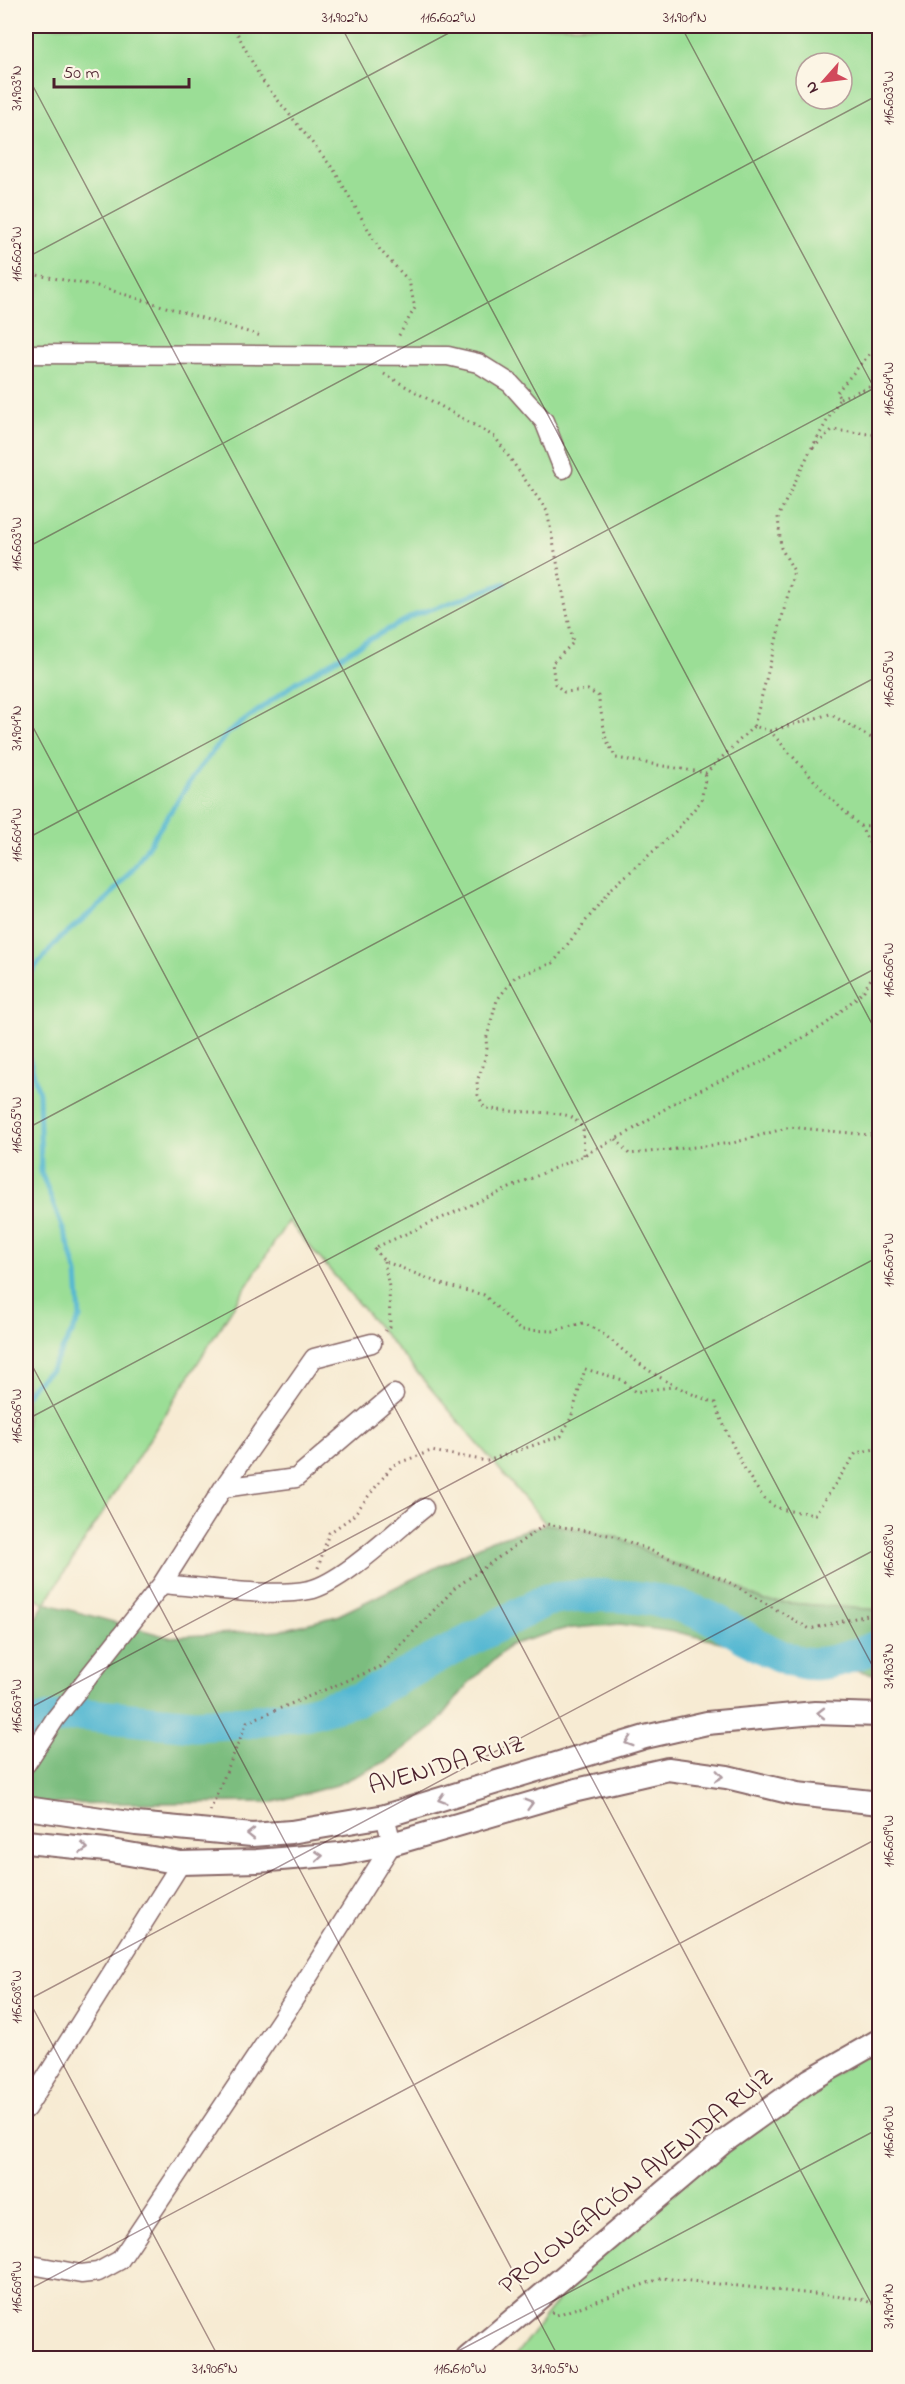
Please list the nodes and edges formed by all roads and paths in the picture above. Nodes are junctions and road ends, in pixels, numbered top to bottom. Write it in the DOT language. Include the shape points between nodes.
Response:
graph roads {
  1 [pos="229,26"];
  2 [pos="26,273"];
  3 [pos="266,338"];
  4 [pos="879,342"];
  5 [pos="26,354"];
  6 [pos="379,354"];
  7 [pos="879,383"];
  8 [pos="840,398"];
  9 [pos="879,435"];
  10 [pos="810,451"];
  11 [pos="564,468"];
  12 [pos="754,726"];
  13 [pos="770,731"];
  14 [pos="879,742"];
  15 [pos="706,773"];
  16 [pos="879,825"];
  17 [pos="860,826"];
  18 [pos="879,862"];
  19 [pos="879,964"];
  20 [pos="879,1137"];
  21 [pos="616,1138"];
  22 [pos="584,1155"];
  23 [pos="384,1261"];
  24 [pos="372,1343"];
  25 [pos="673,1387"];
  26 [pos="394,1394"];
  27 [pos="879,1448"];
  28 [pos="223,1488"];
  29 [pos="424,1508"];
  30 [pos="162,1584"];
  31 [pos="310,1590"];
  32 [pos="879,1612"];
  33 [pos="879,1715"];
  34 [pos="26,1764"];
  35 [pos="879,1803"];
  36 [pos="26,1808"];
  37 [pos="385,1816"];
  38 [pos="207,1819"];
  39 [pos="26,1842"];
  40 [pos="392,1844"];
  41 [pos="181,1863"];
  42 [pos="879,2040"];
  43 [pos="26,2109"];
  44 [pos="26,2264"];
  45 [pos="534,2300"];
  46 [pos="879,2306"];
  47 [pos="468,2358"];
  1 -- 6 [label="path" via="261,79 334,170 380,250 409,281 415,308 394,343"];
  2 -- 3 [label="path" via="97,286"];
  4 -- 8 [label="path" via="836,393"];
  5 -- 6 [label="street"];
  6 -- 11 [label="street" via="448,356 478,363 510,383 544,421"];
  6 -- 15 [label="path" via="369,365 495,437 547,511 573,643 552,663 555,684 564,692 588,690 598,696 606,739 616,758"];
  7 -- 8 [label="path"];
  8 -- 10 [label="path"];
  9 -- 10 [label="path" via="832,430"];
  10 -- 12 [label="path" via="778,517 781,548 794,571"];
  12 -- 13 [label="path"];
  12 -- 15 [label="path"];
  13 -- 14 [label="path" via="830,714"];
  13 -- 17 [label="path"];
  15 -- 22 [label="path" via="701,801 675,832 610,890 554,963 515,977 497,1000 477,1095 484,1107 495,1111 560,1113 572,1117 583,1128"];
  16 -- 17 [label="path"];
  17 -- 18 [label="path"];
  19 -- 21 [label="path" via="863,992 826,1024 766,1060 682,1098"];
  20 -- 21 [label="path" via="790,1127 733,1143 629,1154"];
  21 -- 22 [label="path"];
  22 -- 23 [label="path" via="374,1248"];
  23 -- 24 [label="path" via="390,1327"];
  23 -- 25 [label="path" via="444,1285 484,1295 520,1330 553,1331 583,1323 603,1331"];
  24 -- 28 [label="street" via="314,1358"];
  25 -- 27 [label="path" via="714,1403 733,1447 761,1493 774,1506 815,1514 856,1453"];
  25 -- 31 [label="path" via="635,1392 623,1380 585,1369 571,1418 561,1436 487,1461 431,1451 393,1465 352,1517 329,1533"];
  26 -- 28 [label="street" via="297,1479"];
  28 -- 30 [label="street"];
  29 -- 31 [label="street" via="338,1576"];
  30 -- 31 [label="street" via="284,1593"];
  30 -- 34 [label="street" via="56,1719"];
  32 -- 38 [label="path" via="810,1629 725,1580 614,1536 546,1524 455,1588 380,1667 247,1722"];
  33 -- 37 [label="street, AVENIDA RUIZ, one-way" via="815,1713 707,1723 645,1737"];
  40 -- 35 [label="street, one-way" via="577,1790 668,1769 726,1777 797,1794"];
  37 -- 36 [label="street, AVENIDA RUIZ, one-way" via="252,1835"];
  37 -- 40 [label="street"];
  39 -- 41 [label="street, one-way"];
  41 -- 40 [label="street, one-way" via="340,1854"];
  40 -- 44 [label="street" via="286,2012 120,2259 98,2272 81,2274"];
  41 -- 43 [label="street"];
  42 -- 45 [label="street, PROLONGACIÓN AVENIDA RUIZ" via="759,2115"];
  45 -- 46 [label="path" via="557,2316 662,2278 861,2299"];
  45 -- 47 [label="street, PROLONGACIÓN AVENIDA RUIZ"];
}
